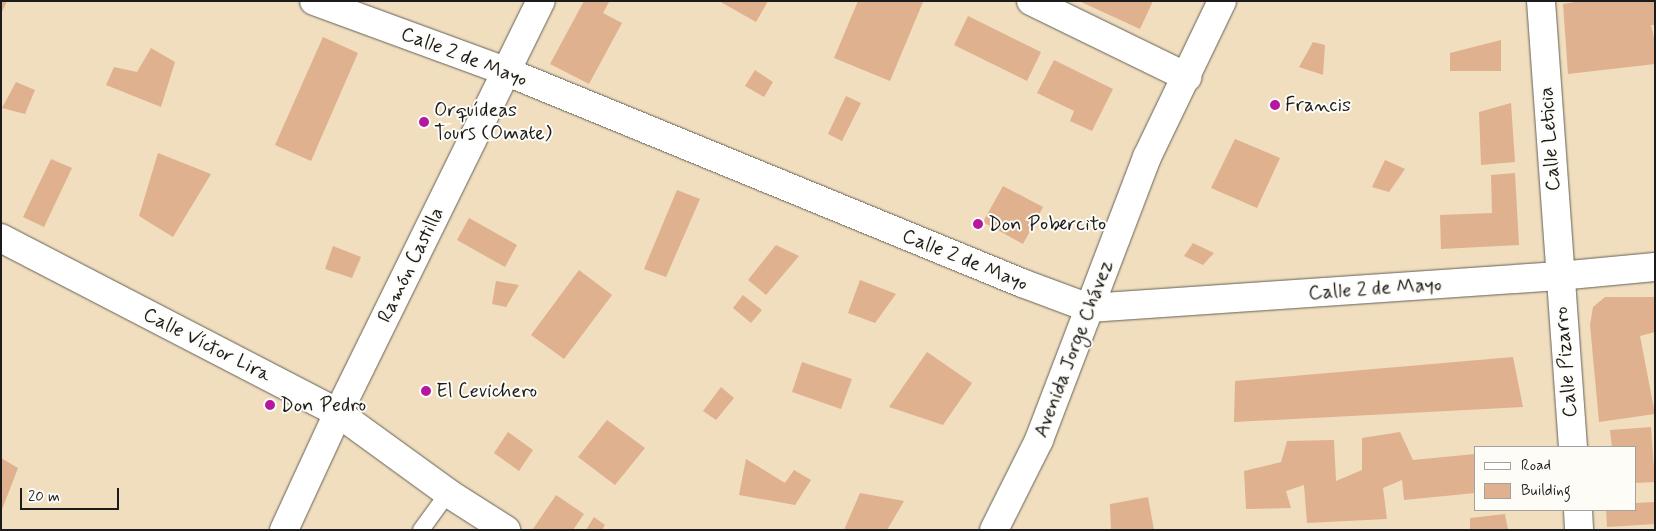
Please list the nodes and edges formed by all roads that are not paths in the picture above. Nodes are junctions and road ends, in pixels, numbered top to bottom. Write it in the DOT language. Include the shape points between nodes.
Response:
graph roads {
  1 [pos="314,1"];
  2 [pos="541,1"];
  3 [pos="1031,1"];
  4 [pos="1222,1"];
  5 [pos="1541,1"];
  6 [pos="505,72"];
  7 [pos="1186,77"];
  8 [pos="1,238"];
  9 [pos="1655,267"];
  10 [pos="1559,276"];
  11 [pos="1089,308"];
  12 [pos="338,413"];
  13 [pos="1573,446"];
  14 [pos="448,493"];
  15 [pos="1578,511"];
  16 [pos="284,530"];
  17 [pos="421,530"];
  18 [pos="506,530"];
  19 [pos="994,530"];
  20 [pos="1579,530"];
  1 -- 6 [label="street, Calle 2 de Mayo"];
  2 -- 6 [label="street, Ramón Castilla"];
  3 -- 7 [label="street"];
  4 -- 7 [label="street, Avenida Jorge Chávez"];
  5 -- 10 [label="street, Calle Leticia"];
  6 -- 11 [label="street, Calle 2 de Mayo"];
  6 -- 12 [label="street, Ramón Castilla"];
  7 -- 11 [label="street, Avenida Jorge Chávez" via="1147,157"];
  8 -- 12 [label="street, Calle Víctor Lira"];
  9 -- 10 [label="street, Calle 2 de Mayo"];
  10 -- 11 [label="street, Calle 2 de Mayo"];
  10 -- 13 [label="street, Calle Pizarro"];
  11 -- 19 [label="street, Avenida Jorge Chávez" via="1039,440"];
  12 -- 14 [label="street, Calle Víctor Lira"];
  12 -- 16 [label="street, Ramón Castilla"];
  14 -- 17 [label="lane"];
  14 -- 18 [label="street, Calle Víctor Lira"];
  15 -- 20 [label="street"];
}
